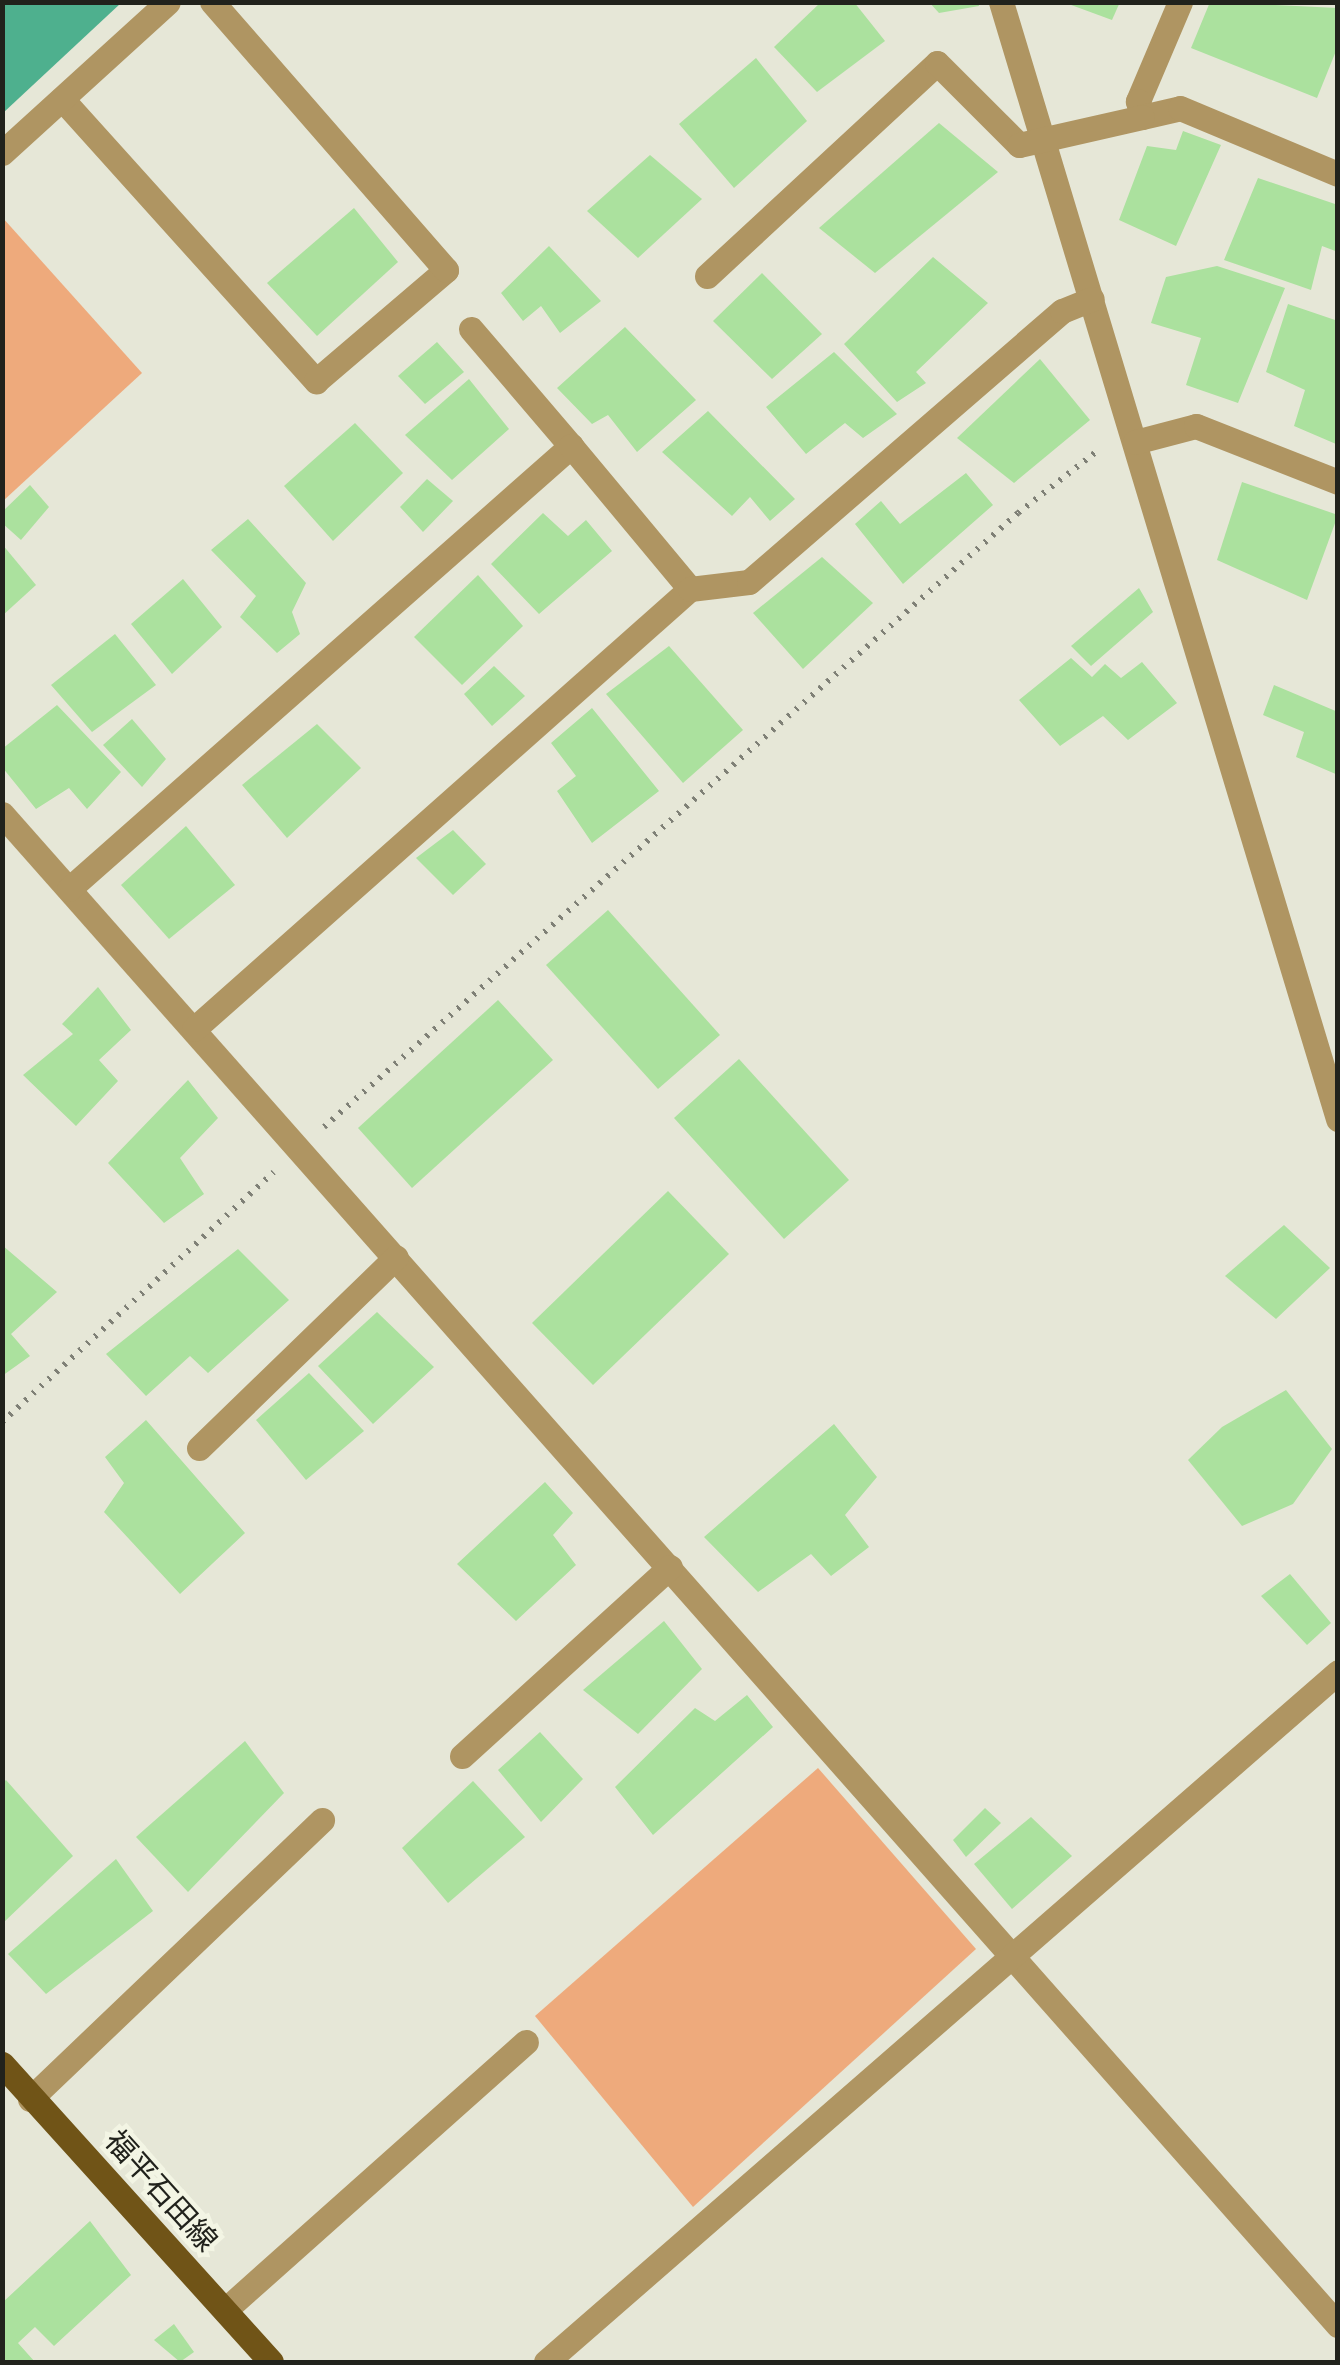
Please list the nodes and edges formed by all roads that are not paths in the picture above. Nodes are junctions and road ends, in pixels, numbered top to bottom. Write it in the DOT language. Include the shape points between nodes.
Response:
graph roads {
  1 [pos="168,2"];
  2 [pos="212,2"];
  3 [pos="1001,2"];
  4 [pos="1180,2"];
  5 [pos="62,99"];
  6 [pos="1142,117"];
  7 [pos="1044,142"];
  8 [pos="2,153"];
  9 [pos="1338,174"];
  10 [pos="707,276"];
  11 [pos="1092,299"];
  12 [pos="471,329"];
  13 [pos="1132,433"];
  14 [pos="571,446"];
  15 [pos="1338,482"];
  16 [pos="690,589"];
  17 [pos="2,814"];
  18 [pos="69,888"];
  19 [pos="194,1029"];
  20 [pos="1338,1118"];
  21 [pos="396,1256"];
  22 [pos="199,1448"];
  23 [pos="670,1567"];
  24 [pos="1338,1672"];
  25 [pos="462,1756"];
  26 [pos="322,1820"];
  27 [pos="1014,1956"];
  28 [pos="526,2042"];
  29 [pos="2,2064"];
  30 [pos="30,2098"];
  31 [pos="225,2310"];
  32 [pos="1338,2325"];
  33 [pos="271,2362"];
  34 [pos="546,2362"];
  1 -- 5 [label="street"];
  2 -- 5 [label="street" via="446,270 316,381"];
  3 -- 7 [label="street"];
  4 -- 6 [label="street" via="1138,101"];
  5 -- 8 [label="street"];
  6 -- 7 [label="street"];
  6 -- 9 [label="street" via="1180,108"];
  7 -- 10 [label="street" via="1019,145 938,63"];
  7 -- 11 [label="street"];
  11 -- 13 [label="street"];
  11 -- 16 [label="street" via="1062,311 748,582"];
  12 -- 14 [label="street"];
  13 -- 15 [label="street" via="1196,426"];
  13 -- 20 [label="street"];
  14 -- 16 [label="street"];
  14 -- 18 [label="street"];
  16 -- 19 [label="street"];
  17 -- 18 [label="street"];
  18 -- 19 [label="street"];
  19 -- 21 [label="street"];
  21 -- 22 [label="street"];
  21 -- 23 [label="street"];
  23 -- 25 [label="street"];
  23 -- 27 [label="street"];
  24 -- 27 [label="street"];
  26 -- 30 [label="street"];
  27 -- 32 [label="street"];
  27 -- 34 [label="street"];
  28 -- 31 [label="street"];
  29 -- 30 [label="main road, 福平石田線"];
  30 -- 31 [label="main road, 福平石田線"];
  31 -- 33 [label="main road, 福平石田線"];
}
